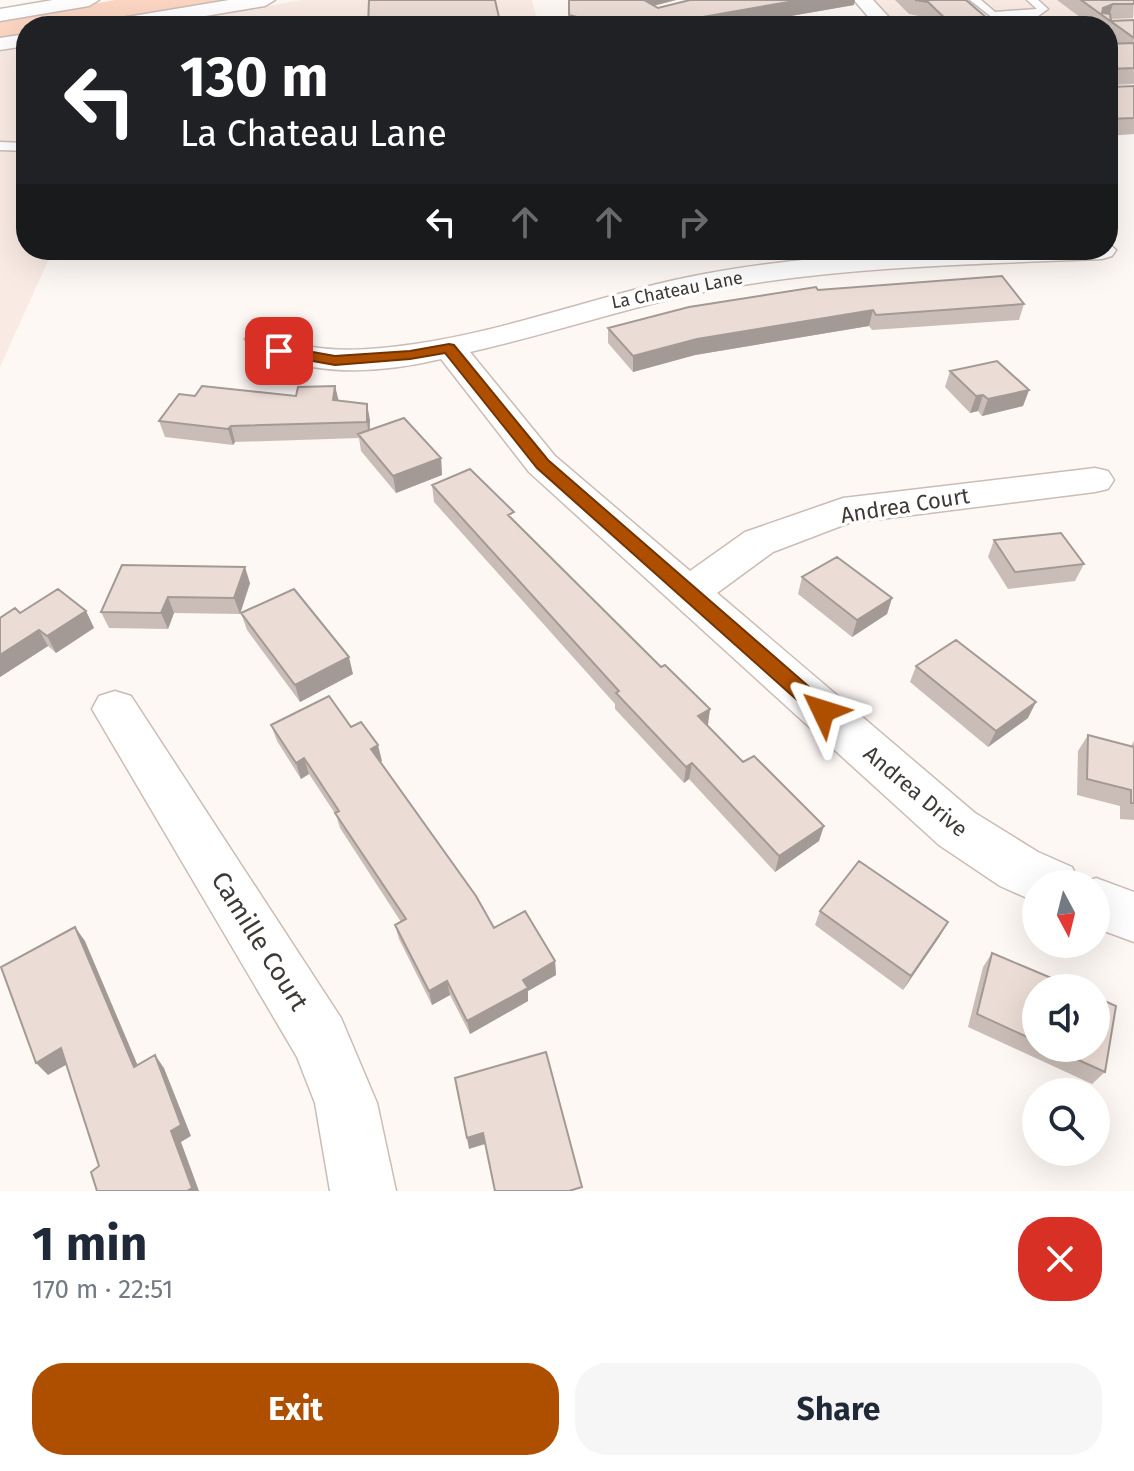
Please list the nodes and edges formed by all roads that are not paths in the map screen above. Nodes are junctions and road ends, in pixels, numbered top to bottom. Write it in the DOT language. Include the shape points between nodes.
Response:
graph roads {
  1 [pos="89,0"];
  2 [pos="265,0"];
  3 [pos="863,0"];
  4 [pos="975,0"];
  5 [pos="1032,0"];
  6 [pos="0,15"];
  7 [pos="994,15"];
  8 [pos="169,16"];
  9 [pos="878,16"];
  10 [pos="883,260"];
  11 [pos="261,339"];
  12 [pos="449,348"];
  13 [pos="1095,480"];
  14 [pos="688,593"];
  15 [pos="115,709"];
  16 [pos="1022,870"];
  17 [pos="1110,908"];
  18 [pos="1134,917"];
  19 [pos="363,1191"];
  1 -- 6 [label="main road"];
  2 -- 8 [label="main road"];
  3 -- 9 [label="street"];
  4 -- 7 [label="lane"];
  5 -- 7 [label="lane" via="1043,9 1038,13"];
  10 -- 12 [label="street, La Chateau Lane" via="764,273 604,305"];
  11 -- 12 [label="street, La Chateau Lane" via="279,351 335,360"];
  12 -- 14 [label="street, Andrea Drive" via="542,464"];
  13 -- 14 [label="street, Andrea Court" via="843,511 759,542"];
  14 -- 16 [label="street, Andrea Drive" via="957,829"];
  15 -- 19 [label="street, Camille Court" via="320,1039 346,1103"];
  17 -- 18 [label="street"];
}
